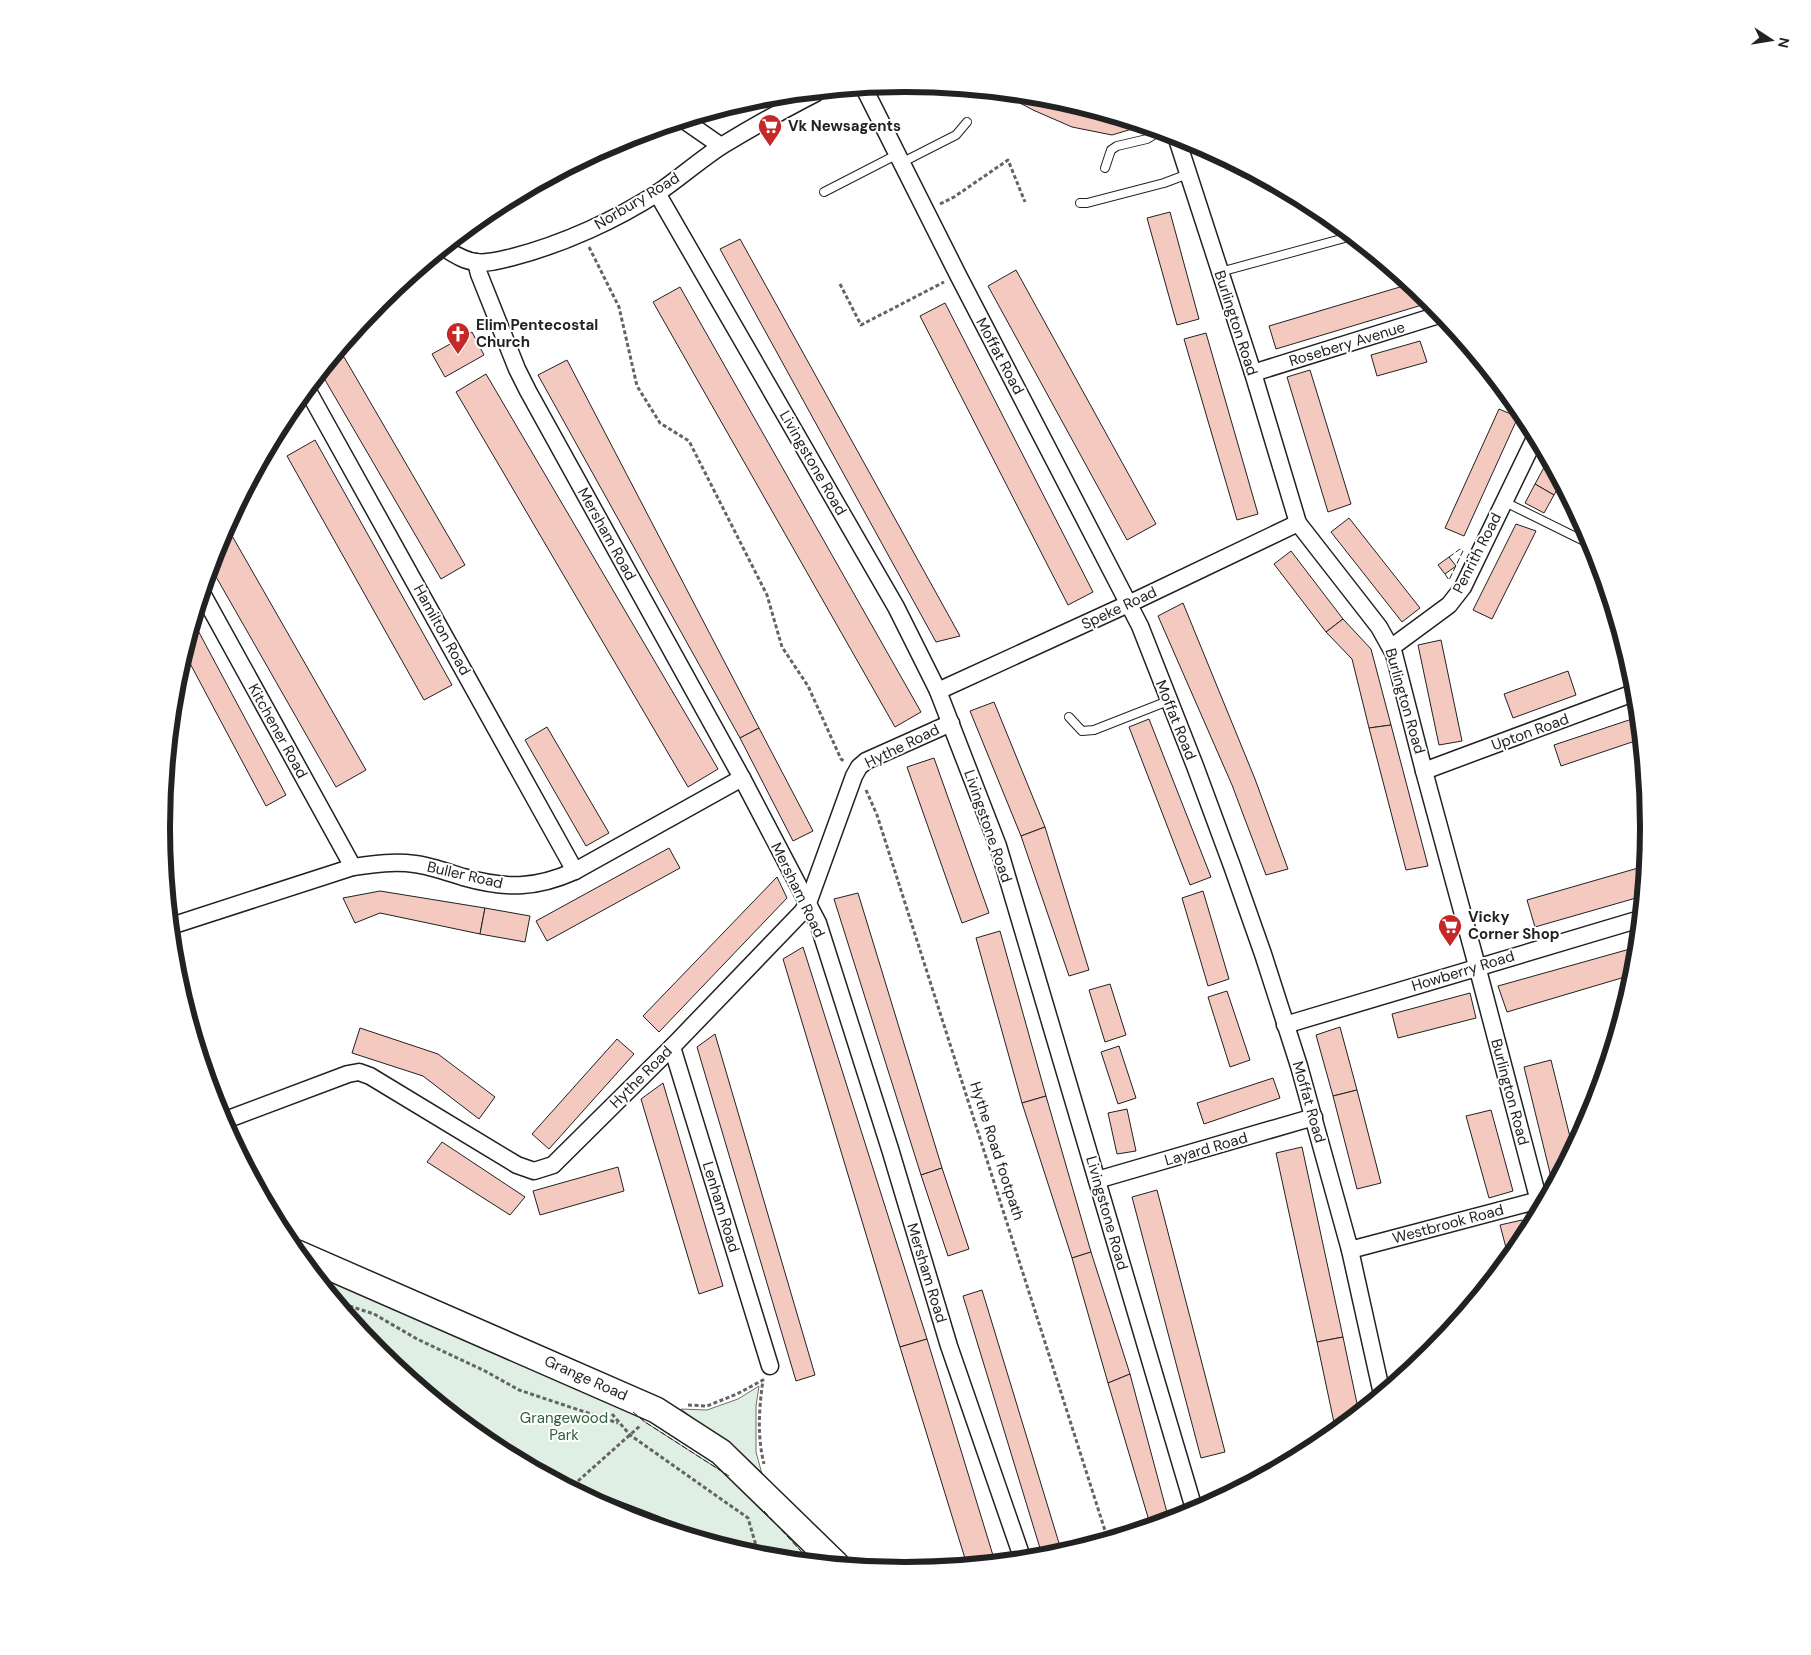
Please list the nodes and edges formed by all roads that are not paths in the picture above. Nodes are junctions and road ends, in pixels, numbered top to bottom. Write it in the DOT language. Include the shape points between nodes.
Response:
graph roads {
  1 [pos="867,94"];
  2 [pos="800,101"];
  3 [pos="968,122"];
  4 [pos="691,125"];
  5 [pos="1152,136"];
  6 [pos="1179,145"];
  7 [pos="721,146"];
  8 [pos="899,158"];
  9 [pos="1106,168"];
  10 [pos="1188,174"];
  11 [pos="824,192"];
  12 [pos="657,193"];
  13 [pos="1080,202"];
  14 [pos="1345,238"];
  15 [pos="449,251"];
  16 [pos="476,262"];
  17 [pos="1220,272"];
  18 [pos="1433,317"];
  19 [pos="1253,373"];
  20 [pos="311,395"];
  21 [pos="1532,444"];
  22 [pos="1503,501"];
  23 [pos="1298,523"];
  24 [pos="1582,540"];
  25 [pos="206,603"];
  26 [pos="1128,603"];
  27 [pos="1392,647"];
  28 [pos="938,691"];
  29 [pos="1628,695"];
  30 [pos="1168,701"];
  31 [pos="1068,717"];
  32 [pos="951,723"];
  33 [pos="1424,771"];
  34 [pos="742,778"];
  35 [pos="353,867"];
  36 [pos="576,871"];
  37 [pos="808,903"];
  38 [pos="1634,920"];
  39 [pos="177,924"];
  40 [pos="1478,966"];
  41 [pos="1285,1025"];
  42 [pos="672,1047"];
  43 [pos="1314,1117"];
  44 [pos="230,1118"];
  45 [pos="1098,1180"];
  46 [pos="1541,1197"];
  47 [pos="1537,1203"];
  48 [pos="1350,1250"];
  49 [pos="310,1259"];
  50 [pos="770,1366"];
  51 [pos="1381,1388"];
  52 [pos="1193,1504"];
  53 [pos="1020,1553"];
  54 [pos="830,1558"];
  1 -- 8 [label="street, Moffat Road"];
  2 -- 7 [label="street, Norbury Road"];
  3 -- 8 [label="lane" via="956,135"];
  4 -- 7 [label="street"];
  5 -- 9 [label="lane" via="1111,150"];
  6 -- 10 [label="street, Burlington Road"];
  7 -- 12 [label="street, Norbury Road"];
  8 -- 11 [label="lane"];
  8 -- 26 [label="street, Moffat Road"];
  10 -- 13 [label="lane" via="1087,203"];
  10 -- 17 [label="street, Burlington Road"];
  12 -- 16 [label="street, Norbury Road" via="563,242 517,256"];
  12 -- 28 [label="street, Livingstone Road" via="896,607"];
  14 -- 17 [label="lane"];
  15 -- 16 [label="street, Norbury Road"];
  16 -- 34 [label="street, Mersham Road" via="528,391"];
  17 -- 19 [label="street, Burlington Road"];
  18 -- 19 [label="street, Rosebery Avenue"];
  19 -- 23 [label="street, Burlington Road"];
  20 -- 36 [label="street, Hamilton Road"];
  21 -- 22 [label="street, Penrith Road"];
  22 -- 24 [label="lane"];
  22 -- 27 [label="street, Penrith Road" via="1456,597 1443,611"];
  23 -- 26 [label="street, Speke Road"];
  23 -- 27 [label="street, Burlington Road"];
  25 -- 35 [label="street, Kitchener Road"];
  26 -- 28 [label="street, Speke Road"];
  26 -- 30 [label="street, Moffat Road"];
  27 -- 33 [label="street, Burlington Road"];
  28 -- 32 [label="street, Livingstone Road"];
  29 -- 33 [label="street, Upton Road"];
  30 -- 31 [label="lane" via="1094,730 1082,731"];
  30 -- 41 [label="street, Moffat Road" via="1228,857"];
  32 -- 37 [label="street, Hythe Road" via="866,761 856,772"];
  32 -- 45 [label="street, Livingstone Road" via="998,846"];
  33 -- 40 [label="street, Burlington Road"];
  34 -- 36 [label="street, Buller Road"];
  34 -- 37 [label="street, Mersham Road"];
  35 -- 36 [label="street, Buller Road" via="396,862 416,864 513,886 555,880"];
  35 -- 39 [label="street, Buller Road"];
  37 -- 42 [label="street, Hythe Road"];
  37 -- 53 [label="street, Mersham Road" via="818,923 949,1346"];
  38 -- 40 [label="street, Howberry Road"];
  40 -- 41 [label="street, Howberry Road"];
  40 -- 46 [label="street, Burlington Road"];
  41 -- 43 [label="street, Moffat Road"];
  42 -- 44 [label="street, Hythe Road" via="552,1165 534,1170 518,1165 359,1072"];
  42 -- 50 [label="street, Lenham Road"];
  43 -- 45 [label="street, Layard Road"];
  43 -- 48 [label="street, Moffat Road"];
  45 -- 52 [label="street, Livingstone Road"];
  47 -- 48 [label="street, Westbrook Road"];
  48 -- 51 [label="street, Moffat Road"];
  49 -- 54 [label="main road, Grange Road" via="656,1410 721,1452"];
}
